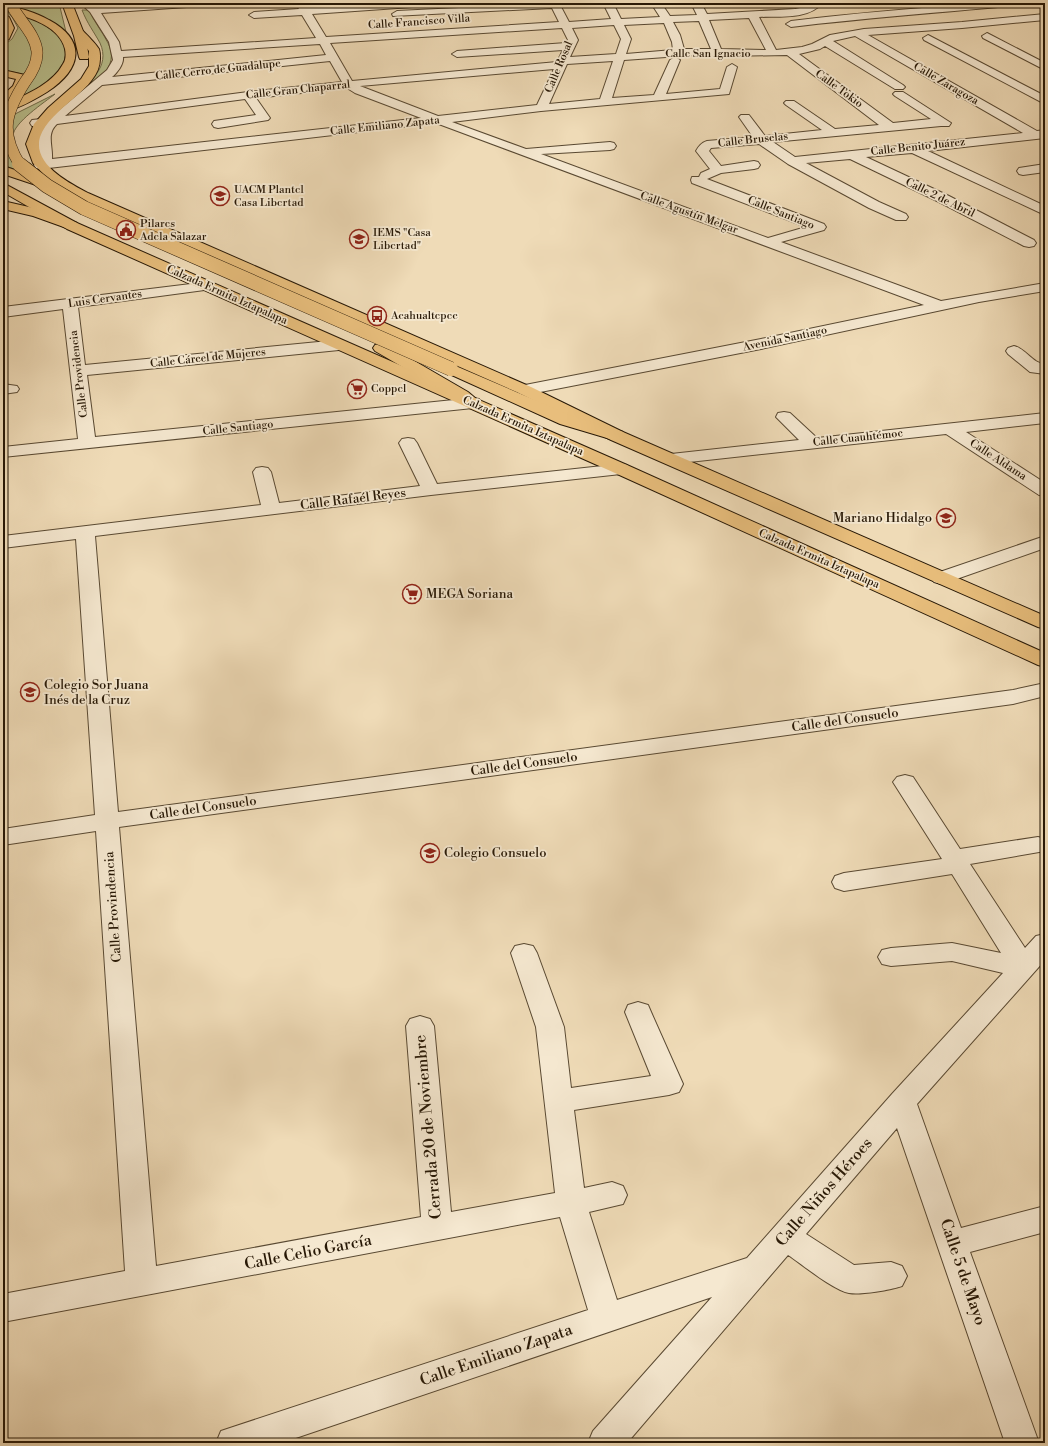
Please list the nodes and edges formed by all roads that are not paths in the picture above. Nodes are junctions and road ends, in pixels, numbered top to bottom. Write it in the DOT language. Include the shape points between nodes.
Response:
graph roads {
  1 [pos="12,3"];
  2 [pos="67,3"];
  3 [pos="201,3"];
  4 [pos="419,3"];
  5 [pos="608,3"];
  6 [pos="656,3"];
  7 [pos="695,3"];
  8 [pos="817,3"];
  9 [pos="1009,3"];
  10 [pos="499,5"];
  11 [pos="966,5"];
  12 [pos="1036,6"];
  13 [pos="3,7"];
  14 [pos="90,7"];
  15 [pos="303,7"];
  16 [pos="1045,12"];
  17 [pos="397,14"];
  18 [pos="752,14"];
  19 [pos="3,16"];
  20 [pos="254,16"];
  21 [pos="703,17"];
  22 [pos="1045,17"];
  23 [pos="667,19"];
  24 [pos="618,22"];
  25 [pos="565,25"];
  26 [pos="79,33"];
  27 [pos="857,33"];
  28 [pos="987,36"];
  29 [pos="928,38"];
  30 [pos="3,40"];
  31 [pos="323,40"];
  32 [pos="827,40"];
  33 [pos="1016,40"];
  34 [pos="997,42"];
  35 [pos="570,46"];
  36 [pos="814,48"];
  37 [pos="788,51"];
  38 [pos="773,53"];
  39 [pos="117,54"];
  40 [pos="457,54"];
  41 [pos="718,54"];
  42 [pos="621,57"];
  43 [pos="677,57"];
  44 [pos="334,58"];
  45 [pos="562,63"];
  46 [pos="732,67"];
  47 [pos="1045,67"];
  48 [pos="3,72"];
  49 [pos="101,82"];
  50 [pos="24,83"];
  51 [pos="349,84"];
  52 [pos="248,95"];
  53 [pos="659,97"];
  54 [pos="60,101"];
  55 [pos="1045,101"];
  56 [pos="74,102"];
  57 [pos="605,102"];
  58 [pos="3,103"];
  59 [pos="790,103"];
  60 [pos="541,108"];
  61 [pos="3,110"];
  62 [pos="3,116"];
  63 [pos="745,117"];
  64 [pos="438,120"];
  65 [pos="53,121"];
  66 [pos="942,122"];
  67 [pos="36,123"];
  68 [pos="218,124"];
  69 [pos="890,126"];
  70 [pos="832,132"];
  71 [pos="1040,135"];
  72 [pos="761,139"];
  73 [pos="973,141"];
  74 [pos="610,146"];
  75 [pos="914,149"];
  76 [pos="524,152"];
  77 [pos="850,154"];
  78 [pos="792,161"];
  79 [pos="42,164"];
  80 [pos="754,165"];
  81 [pos="1045,168"];
  82 [pos="3,169"];
  83 [pos="718,170"];
  84 [pos="1023,171"];
  85 [pos="3,187"];
  86 [pos="83,196"];
  87 [pos="3,205"];
  88 [pos="760,205"];
  89 [pos="114,209"];
  90 [pos="1045,211"];
  91 [pos="901,217"];
  92 [pos="712,221"];
  93 [pos="67,223"];
  94 [pos="768,242"];
  95 [pos="1029,243"];
  96 [pos="207,286"];
  97 [pos="1045,287"];
  98 [pos="70,304"];
  99 [pos="940,306"];
  100 [pos="3,312"];
  101 [pos="338,345"];
  102 [pos="1014,351"];
  103 [pos="1045,369"];
  104 [pos="78,371"];
  105 [pos="525,390"];
  106 [pos="473,403"];
  107 [pos="784,417"];
  108 [pos="1045,418"];
  109 [pos="950,429"];
  110 [pos="617,436"];
  111 [pos="87,443"];
  112 [pos="408,443"];
  113 [pos="813,443"];
  114 [pos="3,452"];
  115 [pos="671,460"];
  116 [pos="621,469"];
  117 [pos="262,472"];
  118 [pos="430,490"];
  119 [pos="1045,490"];
  120 [pos="271,509"];
  121 [pos="85,531"];
  122 [pos="3,542"];
  123 [pos="1045,542"];
  124 [pos="940,578"];
  125 [pos="1045,623"];
  126 [pos="1045,661"];
  127 [pos="1045,689"];
  128 [pos="905,782"];
  129 [pos="107,821"];
  130 [pos="3,837"];
  131 [pos="1038,845"];
  132 [pos="956,862"];
  133 [pos="844,882"];
  134 [pos="1045,943"];
  135 [pos="524,953"];
  136 [pos="891,957"];
  137 [pos="1024,968"];
  138 [pos="638,1012"];
  139 [pos="420,1026"];
  140 [pos="559,1101"];
  141 [pos="902,1102"];
  142 [pos="612,1195"];
  143 [pos="571,1203"];
  144 [pos="1045,1219"];
  145 [pos="437,1228"];
  146 [pos="785,1237"];
  147 [pos="953,1243"];
  148 [pos="758,1267"];
  149 [pos="891,1276"];
  150 [pos="142,1283"];
  151 [pos="3,1308"];
  152 [pos="607,1318"];
  153 [pos="275,1436"];
  154 [pos="233,1443"];
  155 [pos="605,1443"];
  156 [pos="1022,1443"];
  1 -- 50 [label="main road, bridge" via="15,14 32,37 37,50 36,65"];
  2 -- 26 [label="main road"];
  3 -- 14 [label="street"];
  4 -- 15 [label="street"];
  5 -- 24 [label="street"];
  6 -- 23 [label="street"];
  7 -- 21 [label="street"];
  8 -- 18 [label="street, Calle Francisco Villa" via="805,10"];
  9 -- 11 [label="street"];
  10 -- 17 [label="street"];
  10 -- 25 [label="street, Calle Rosal" via="555,5"];
  11 -- 36 [label="street" via="893,14 788,21"];
  12 -- 16 [label="street"];
  13 -- 61 [label="main road" via="50,24 68,41 71,58 62,74 44,89"];
  14 -- 39 [label="street" via="114,42"];
  15 -- 20 [label="street"];
  15 -- 31 [label="street"];
  18 -- 21 [label="street, Calle Francisco Villa"];
  18 -- 38 [label="street"];
  19 -- 30 [label="main road" via="9,24 9,32"];
  21 -- 23 [label="street, Calle Francisco Villa"];
  21 -- 41 [label="street"];
  22 -- 27 [label="street, Calle San Ignacio"];
  23 -- 24 [label="street, Calle Francisco Villa"];
  23 -- 43 [label="street" via="680,48"];
  24 -- 25 [label="street, Calle Francisco Villa"];
  24 -- 42 [label="street" via="626,39"];
  25 -- 31 [label="street, Calle Francisco Villa"];
  25 -- 35 [label="street, Calle Rosal" via="572,40"];
  26 -- 54 [label="main road" via="90,41 96,52 96,62 80,85"];
  26 -- 62 [label="main road" via="84,58 72,77 45,97"];
  27 -- 32 [label="street, Calle San Ignacio"];
  27 -- 71 [label="street, Calle Zaragoza"];
  28 -- 34 [label="street"];
  29 -- 55 [label="street"];
  31 -- 39 [label="street, Calle Francisco Villa" via="263,40"];
  31 -- 44 [label="street"];
  32 -- 36 [label="street, Calle San Ignacio"];
  32 -- 66 [label="street"];
  33 -- 34 [label="street"];
  34 -- 47 [label="street"];
  35 -- 40 [label="street" via="495,48"];
  35 -- 45 [label="street, Calle Rosal"];
  36 -- 37 [label="street, Calle San Ignacio"];
  37 -- 38 [label="street, Calle San Ignacio"];
  37 -- 69 [label="street, Calle Tokio"];
  38 -- 41 [label="street, Calle San Ignacio"];
  39 -- 49 [label="street" via="118,60 112,72"];
  41 -- 43 [label="street, Calle San Ignacio" via="700,52"];
  42 -- 43 [label="street, Calle San Ignacio"];
  42 -- 45 [label="street, Calle San Ignacio"];
  42 -- 57 [label="street"];
  43 -- 53 [label="street"];
  44 -- 49 [label="street, Calle Cerro de Guadalupe"];
  44 -- 51 [label="street"];
  45 -- 51 [label="street, Calle Gran Chaparral"];
  45 -- 60 [label="street, Calle Rosal"];
  46 -- 53 [label="street, Calle Emiliano Zapata" via="726,92"];
  48 -- 58 [label="main road" via="21,77 22,81"];
  49 -- 56 [label="street"];
  50 -- 58 [label="main road, bridge"];
  50 -- 110 [label="main road, bridge" via="7,117 5,142 10,155 18,163 57,193 84,208 566,420"];
  51 -- 52 [label="street, Calle Gran Chaparral"];
  51 -- 64 [label="street, Calle Agustín Melgar" via="359,91"];
  52 -- 65 [label="street, Calle Gran Chaparral"];
  52 -- 68 [label="street" via="264,118"];
  53 -- 57 [label="street, Calle Emiliano Zapata"];
  54 -- 56 [label="street"];
  54 -- 67 [label="main road"];
  56 -- 65 [label="street"];
  57 -- 60 [label="street, Calle Emiliano Zapata"];
  59 -- 70 [label="street"];
  60 -- 64 [label="street, Calle Emiliano Zapata"];
  63 -- 72 [label="street"];
  64 -- 76 [label="street, Calle Agustín Melgar"];
  64 -- 79 [label="street, Calle Emiliano Zapata"];
  65 -- 67 [label="street, Calle Gran Chaparral"];
  65 -- 79 [label="street" via="44,137 46,155"];
  66 -- 69 [label="street, Calle Bruselas"];
  66 -- 73 [label="street"];
  67 -- 79 [label="main road" via="30,134 30,145 33,154"];
  69 -- 70 [label="street, Calle Bruselas"];
  70 -- 72 [label="street, Calle Bruselas"];
  71 -- 73 [label="street, Calle Benito Juárez"];
  72 -- 78 [label="street"];
  72 -- 83 [label="street, Calle Bruselas" via="707,145 702,151"];
  73 -- 75 [label="street, Calle Benito Juárez"];
  74 -- 76 [label="street"];
  75 -- 77 [label="street, Calle Benito Juárez"];
  75 -- 90 [label="street"];
  76 -- 92 [label="street, Calle Agustín Melgar"];
  77 -- 78 [label="street, Calle Benito Juárez"];
  77 -- 95 [label="street, Calle 2 de Abril"];
  78 -- 91 [label="street"];
  79 -- 86 [label="main road" via="59,182"];
  80 -- 83 [label="street"];
  81 -- 84 [label="street"];
  82 -- 86 [label="main road"];
  82 -- 106 [label="main road" via="32,190 76,213 381,348"];
  83 -- 88 [label="street, Calle Santiago" via="697,180"];
  85 -- 93 [label="main road, Calzada Ermita Iztapalapa"];
  86 -- 89 [label="main road"];
  87 -- 93 [label="main road"];
  88 -- 92 [label="street"];
  88 -- 94 [label="street, Calle Santiago" via="819,227"];
  89 -- 93 [label="main road" via="74,207 61,213 60,216"];
  89 -- 105 [label="main road"];
  92 -- 94 [label="street, Calle Agustín Melgar"];
  93 -- 96 [label="main road, Calzada Ermita Iztapalapa"];
  94 -- 99 [label="street, Calle Agustín Melgar"];
  96 -- 98 [label="street, Luis Cervantes"];
  96 -- 101 [label="main road, Calzada Ermita Iztapalapa"];
  97 -- 99 [label="street, Avenida Santiago"];
  98 -- 100 [label="street, Luis Cervantes"];
  98 -- 104 [label="street, Calle Providencia"];
  99 -- 105 [label="street, Avenida Santiago"];
  101 -- 104 [label="street, Calle Cárcel de Mujeres"];
  101 -- 106 [label="main road, Calzada Ermita Iztapalapa"];
  102 -- 103 [label="street" via="1036,369"];
  104 -- 111 [label="street, Calle Providencia"];
  105 -- 110 [label="main road"];
  106 -- 111 [label="street, Calle Santiago"];
  106 -- 116 [label="main road, Calzada Ermita Iztapalapa"];
  107 -- 113 [label="street"];
  108 -- 109 [label="street, Calle Cuauhtémoc"];
  109 -- 113 [label="street, Calle Cuauhtémoc"];
  109 -- 119 [label="street, Calle Aldama"];
  110 -- 115 [label="main road"];
  111 -- 114 [label="street, Calle Santiago"];
  112 -- 118 [label="street"];
  113 -- 115 [label="street, Calle Cuauhtémoc"];
  115 -- 124 [label="main road"];
  116 -- 118 [label="street, Calle Rafaél Reyes"];
  116 -- 126 [label="main road, Calzada Ermita Iztapalapa"];
  117 -- 120 [label="street"];
  118 -- 120 [label="street, Calle Rafaél Reyes"];
  120 -- 121 [label="street, Calle Rafaél Reyes"];
  121 -- 122 [label="street"];
  121 -- 129 [label="street, Calle Provindencia"];
  123 -- 124 [label="street"];
  124 -- 125 [label="main road"];
  127 -- 129 [label="street, Calle del Consuelo" via="1027,695"];
  128 -- 132 [label="street"];
  129 -- 130 [label="street, Calle del Consuelo"];
  129 -- 150 [label="street, Calle Provindencia"];
  131 -- 132 [label="street"];
  132 -- 133 [label="street"];
  132 -- 137 [label="street"];
  134 -- 137 [label="street, Calle Niños Héroes"];
  135 -- 140 [label="street" via="550,1026"];
  136 -- 137 [label="street" via="952,952"];
  137 -- 141 [label="street, Calle Niños Héroes"];
  138 -- 140 [label="street" via="669,1084"];
  139 -- 145 [label="street, Cerrada 20 de Noviembre"];
  140 -- 143 [label="street"];
  141 -- 146 [label="street, Calle Niños Héroes"];
  141 -- 147 [label="street, Calle 5 de Mayo"];
  142 -- 143 [label="street, Calle Celio García"];
  143 -- 145 [label="street, Calle Celio García"];
  143 -- 152 [label="street"];
  144 -- 147 [label="street"];
  145 -- 150 [label="street, Calle Celio García"];
  146 -- 148 [label="street, Calle Niños Héroes"];
  146 -- 149 [label="street" via="850,1279"];
  147 -- 156 [label="street, Calle 5 de Mayo"];
  148 -- 152 [label="street, Calle Emiliano Zapata"];
  148 -- 155 [label="street, Calle Niños Héroes"];
  150 -- 151 [label="street, Calle Celio García"];
  152 -- 153 [label="street, Calle Emiliano Zapata"];
  153 -- 154 [label="street, Calle Emiliano Zapata"];
}
